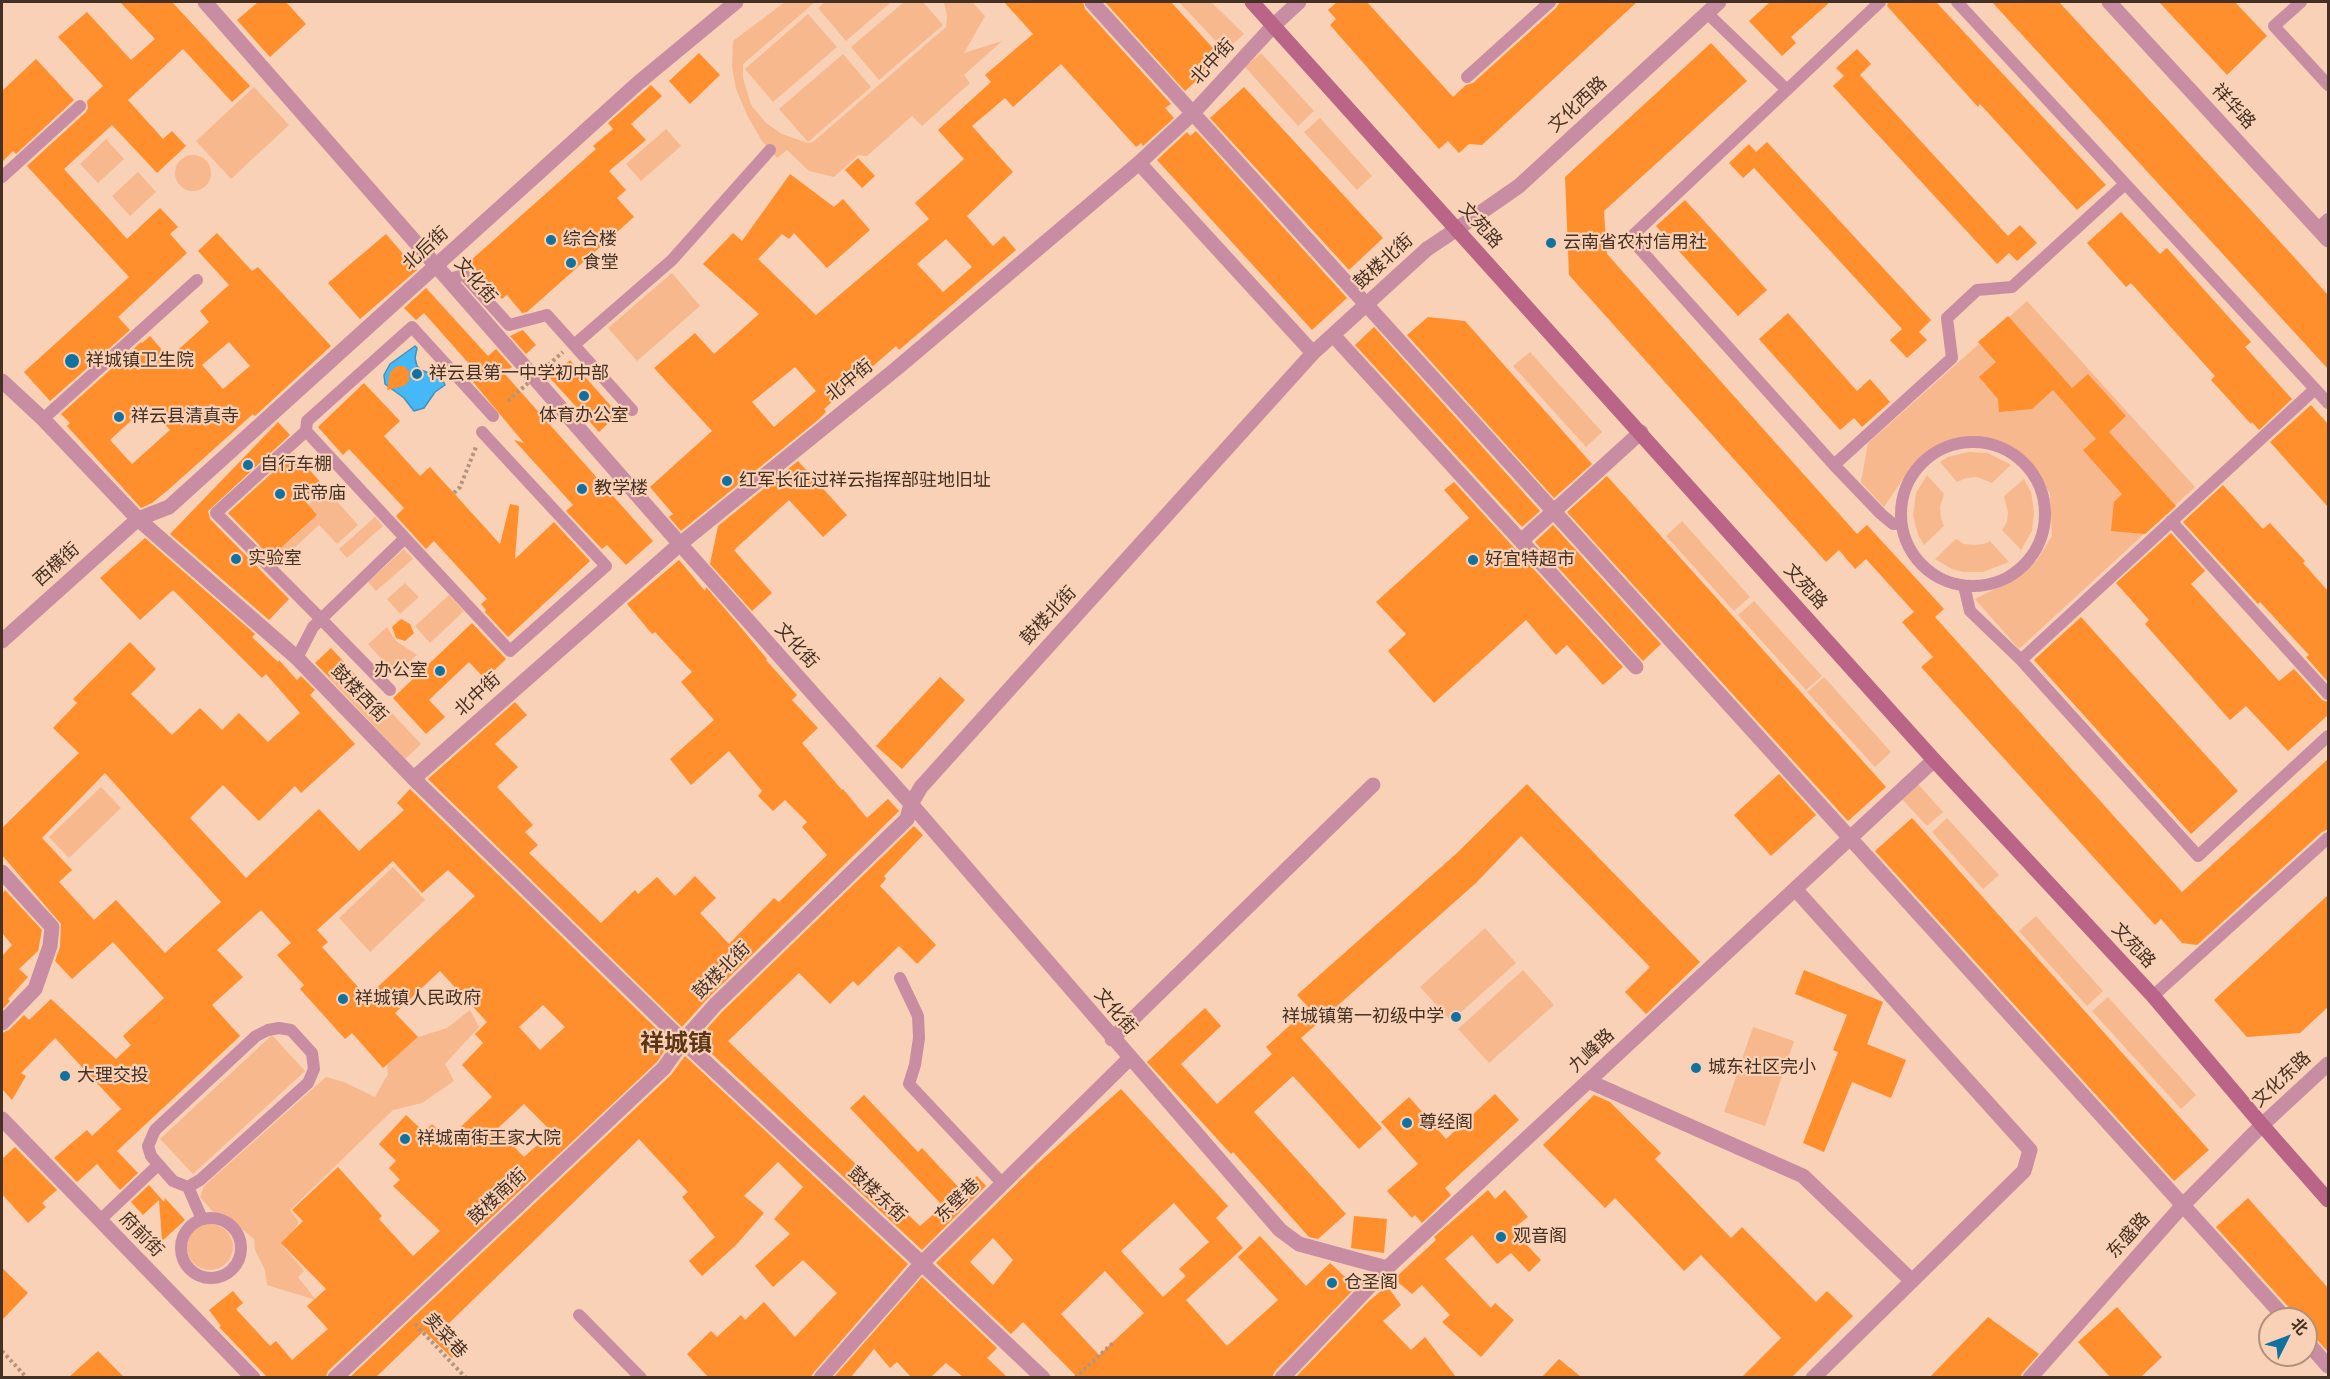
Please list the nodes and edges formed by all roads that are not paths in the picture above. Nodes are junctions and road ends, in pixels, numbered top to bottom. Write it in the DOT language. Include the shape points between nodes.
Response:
graph roads {
  1 [pos="205,2"];
  2 [pos="736,2"];
  3 [pos="1092,2"];
  4 [pos="1252,2"];
  5 [pos="1299,2"];
  6 [pos="1550,2"];
  7 [pos="1719,2"];
  8 [pos="1880,2"];
  9 [pos="1958,2"];
  10 [pos="2109,2"];
  11 [pos="2301,2"];
  12 [pos="1707,13"];
  13 [pos="1274,25"];
  14 [pos="1467,77"];
  15 [pos="2328,85"];
  16 [pos="1786,89"];
  17 [pos="81,106"];
  18 [pos="1193,113"];
  19 [pos="770,150"];
  20 [pos="1139,163"];
  21 [pos="2,177"];
  22 [pos="2126,184"];
  23 [pos="1457,229"];
  24 [pos="2325,229"];
  25 [pos="436,266"];
  26 [pos="448,279"];
  27 [pos="197,280"];
  28 [pos="1366,304"];
  29 [pos="1332,335"];
  30 [pos="568,349"];
  31 [pos="1313,353"];
  32 [pos="2,381"];
  33 [pos="2315,389"];
  34 [pos="2328,403"];
  35 [pos="632,410"];
  36 [pos="493,416"];
  37 [pos="43,419"];
  38 [pos="306,431"];
  39 [pos="482,432"];
  40 [pos="1641,432"];
  41 [pos="1834,465"];
  42 [pos="1554,511"];
  43 [pos="138,519"];
  44 [pos="2170,521"];
  45 [pos="1901,523"];
  46 [pos="405,538"];
  47 [pos="1521,541"];
  48 [pos="680,544"];
  49 [pos="1964,586"];
  50 [pos="321,619"];
  51 [pos="2,641"];
  52 [pos="297,658"];
  53 [pos="2022,660"];
  54 [pos="1636,667"];
  55 [pos="390,690"];
  56 [pos="2328,694"];
  57 [pos="2328,736"];
  58 [pos="1934,760"];
  59 [pos="416,781"];
  60 [pos="1373,786"];
  61 [pos="909,812"];
  62 [pos="1850,838"];
  63 [pos="2328,838"];
  64 [pos="2,872"];
  65 [pos="1795,889"];
  66 [pos="900,978"];
  67 [pos="2153,996"];
  68 [pos="2,1023"];
  69 [pos="1112,1038"];
  70 [pos="683,1041"];
  71 [pos="1130,1059"];
  72 [pos="2328,1064"];
  73 [pos="1588,1081"];
  74 [pos="2,1119"];
  75 [pos="2262,1125"];
  76 [pos="158,1165"];
  77 [pos="1002,1184"];
  78 [pos="188,1187"];
  79 [pos="2328,1200"];
  80 [pos="2183,1205"];
  81 [pos="202,1219"];
  82 [pos="100,1220"];
  83 [pos="919,1260"];
  84 [pos="1388,1268"];
  85 [pos="1912,1281"];
  86 [pos="2275,1307"];
  87 [pos="579,1315"];
  88 [pos="2318,1355"];
  89 [pos="2328,1366"];
  90 [pos="253,1377"];
  91 [pos="335,1377"];
  92 [pos="642,1377"];
  93 [pos="821,1377"];
  94 [pos="1043,1377"];
  95 [pos="1282,1377"];
  96 [pos="1813,1377"];
  97 [pos="2030,1377"];
  1 -- 25 [label="street, 文化街"];
  2 -- 25 [label="street, 北后街" via="638,83"];
  3 -- 18 [label="street"];
  4 -- 13 [label="main road, 文苑路"];
  5 -- 13 [label="street, 北中街"];
  6 -- 14 [label="lane"];
  7 -- 12 [label="street, 文化西路"];
  8 -- 16 [label="lane"];
  9 -- 22 [label="lane"];
  10 -- 24 [label="street, 祥华路"];
  11 -- 15 [label="lane" via="2274,26"];
  12 -- 16 [label="lane"];
  12 -- 23 [label="street, 文化西路" via="1519,186"];
  13 -- 18 [label="street, 北中街"];
  13 -- 23 [label="main road, 文苑路"];
  16 -- 41 [label="lane" via="1630,238"];
  17 -- 21 [label="lane"];
  18 -- 20 [label="street, 北中街"];
  18 -- 28 [label="street"];
  19 -- 30 [label="lane" via="672,260"];
  20 -- 31 [label="street"];
  20 -- 48 [label="street, 北中街" via="896,369"];
  22 -- 33 [label="lane"];
  22 -- 41 [label="lane" via="2012,287 1977,290 1947,318 1952,358"];
  23 -- 28 [label="street, 鼓楼北街" via="1427,249"];
  23 -- 40 [label="main road, 文苑路"];
  25 -- 26 [label="street, 文化街"];
  25 -- 43 [label="street, 北后街" via="169,507"];
  26 -- 30 [label="lane" via="464,275 509,325 547,315"];
  26 -- 48 [label="street, 文化街"];
  27 -- 37 [label="lane"];
  28 -- 29 [label="street, 鼓楼北街"];
  28 -- 42 [label="street"];
  29 -- 31 [label="street, 鼓楼北街"];
  29 -- 47 [label="street"];
  30 -- 35 [label="lane"];
  31 -- 61 [label="street, 鼓楼北街" via="921,787"];
  32 -- 37 [label="street, 鼓楼西街"];
  33 -- 34 [label="lane"];
  33 -- 44 [label="lane"];
  36 -- 38 [label="lane" via="412,327 307,421"];
  37 -- 43 [label="street, 鼓楼西街"];
  38 -- 46 [label="lane"];
  38 -- 50 [label="lane" via="216,513"];
  39 -- 46 [label="lane" via="606,566 510,651"];
  40 -- 42 [label="street"];
  40 -- 58 [label="main road, 文苑路"];
  41 -- 45 [label="lane" via="1881,514 1893,524"];
  42 -- 47 [label="street"];
  42 -- 62 [label="street"];
  43 -- 51 [label="street, 西横街"];
  43 -- 52 [label="street, 鼓楼西街"];
  44 -- 53 [label="lane"];
  44 -- 56 [label="lane"];
  45 -- 49 [label="lane" via="1908,546 1922,565 1941,579"];
  45 -- 49 [label="lane" via="1902,499 1910,477 1926,459 1946,446 1970,441 1993,445 2015,455 2032,472 2042,494 2045,517 2040,541 2028,561 2010,576 1988,585"];
  46 -- 50 [label="lane"];
  47 -- 54 [label="street"];
  48 -- 59 [label="street, 北中街"];
  48 -- 61 [label="street, 文化街"];
  49 -- 53 [label="lane" via="1970,611"];
  50 -- 52 [label="lane"];
  50 -- 55 [label="lane"];
  52 -- 59 [label="street, 鼓楼西街"];
  53 -- 57 [label="lane" via="2198,856"];
  58 -- 62 [label="street, 九峰路"];
  58 -- 67 [label="main road, 文苑路"];
  59 -- 70 [label="street, 鼓楼西街"];
  60 -- 69 [label="street"];
  61 -- 69 [label="street, 文化街"];
  61 -- 70 [label="street, 鼓楼北街"];
  62 -- 65 [label="street, 九峰路"];
  62 -- 80 [label="street"];
  63 -- 67 [label="lane"];
  64 -- 68 [label="street" via="52,927 50,946 35,989"];
  65 -- 73 [label="street, 九峰路"];
  65 -- 85 [label="street" via="2030,1150 2024,1171"];
  66 -- 77 [label="lane" via="918,1016 920,1038 909,1084"];
  67 -- 75 [label="main road, 文苑路"];
  69 -- 71 [label="street, 文化街"];
  70 -- 83 [label="street, 鼓楼东街"];
  70 -- 91 [label="street, 鼓楼南街" via="664,1068"];
  71 -- 77 [label="street, 东壁巷"];
  71 -- 84 [label="street, 文化街" via="1291,1240"];
  72 -- 75 [label="street, 文化东路"];
  73 -- 84 [label="street, 九峰路"];
  73 -- 85 [label="street" via="1803,1176"];
  74 -- 82 [label="street, 府前街"];
  75 -- 79 [label="main road, 文苑路"];
  75 -- 80 [label="street, 东盛路"];
  76 -- 78 [label="lane" via="173,1181"];
  76 -- 78 [label="lane" via="148,1146 155,1130 256,1036 279,1028 291,1030 312,1053 314,1069 308,1083"];
  76 -- 82 [label="lane"];
  77 -- 83 [label="street, 东壁巷"];
  78 -- 81 [label="lane"];
  80 -- 86 [label="street"];
  80 -- 97 [label="street, 东盛路"];
  81 -- 81 [label="lane" via="186,1230 180,1248 186,1266 212,1279 231,1271 241,1254 241,1243 238,1233 222,1220"];
  82 -- 90 [label="street, 府前街"];
  83 -- 93 [label="street, 东壁巷"];
  83 -- 94 [label="street, 鼓楼东街"];
  84 -- 95 [label="street, 九峰路"];
  85 -- 96 [label="street"];
  87 -- 92 [label="lane"];
  88 -- 89 [label="street"];
}
